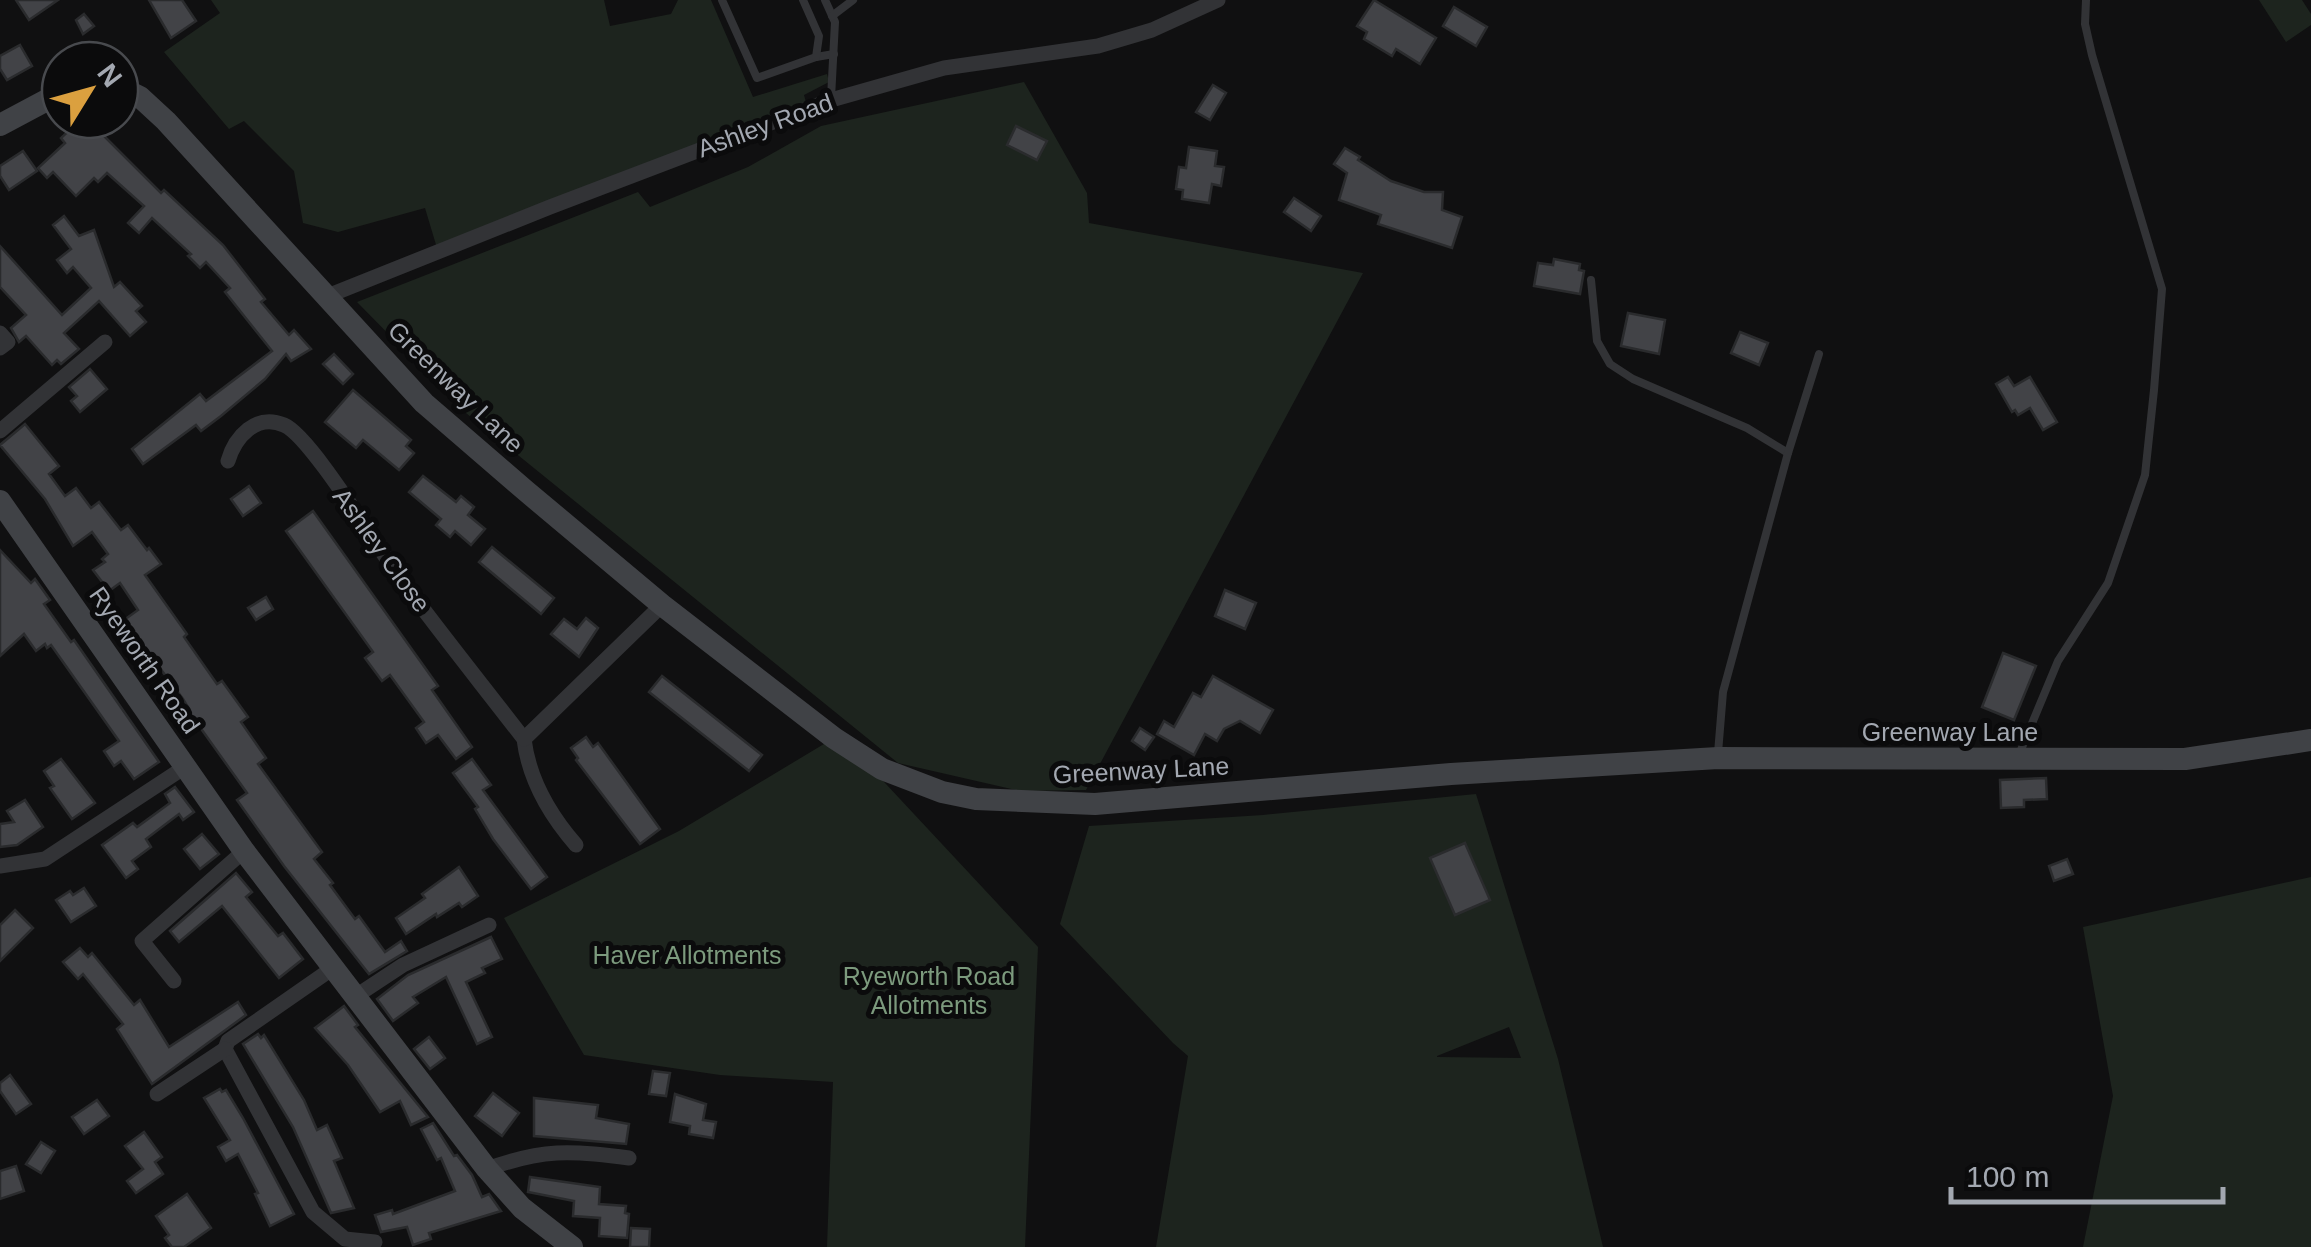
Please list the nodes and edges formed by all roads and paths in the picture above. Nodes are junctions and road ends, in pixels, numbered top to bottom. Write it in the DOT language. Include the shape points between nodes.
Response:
graph roads {
  1 [pos="722,0"];
  2 [pos="803,0"];
  3 [pos="825,0"];
  4 [pos="853,0"];
  5 [pos="1218,0"];
  6 [pos="2086,0"];
  7 [pos="832,16"];
  8 [pos="834,54"];
  9 [pos="816,56"];
  10 [pos="140,97"];
  11 [pos="831,100"];
  12 [pos="40,104"];
  13 [pos="0,125"];
  14 [pos="1591,280"];
  15 [pos="326,297"];
  16 [pos="0,333"];
  17 [pos="105,342"];
  18 [pos="0,348"];
  19 [pos="1820,354"];
  20 [pos="0,431"];
  21 [pos="1788,452"];
  22 [pos="228,461"];
  23 [pos="0,501"];
  24 [pos="662,605"];
  25 [pos="524,739"];
  26 [pos="2311,740"];
  27 [pos="1718,758"];
  28 [pos="2016,761"];
  29 [pos="185,767"];
  30 [pos="576,846"];
  31 [pos="244,851"];
  32 [pos="0,866"];
  33 [pos="489,925"];
  34 [pos="333,968"];
  35 [pos="174,981"];
  36 [pos="356,996"];
  37 [pos="225,1049"];
  38 [pos="157,1094"];
  39 [pos="629,1158"];
  40 [pos="487,1170"];
  41 [pos="375,1242"];
  42 [pos="572,1247"];
  1 -- 9 [label="lane" via="757,78"];
  2 -- 9 [label="lane" via="819,36"];
  3 -- 7 [label="lane"];
  4 -- 7 [label="lane"];
  5 -- 11 [label="street, Ashley Road" via="1112,42 944,68"];
  6 -- 28 [label="lane" via="2092,56 2162,289 2154,390 2144,475 2108,583 2058,661"];
  7 -- 8 [label="lane"];
  8 -- 9 [label="lane"];
  8 -- 11 [label="lane"];
  10 -- 15 [label="street, Greenway Lane"];
  11 -- 15 [label="street, Ashley Road"];
  12 -- 13 [label="street"];
  14 -- 21 [label="lane" via="1596,341 1610,364"];
  15 -- 24 [label="street, Greenway Lane" via="424,403"];
  16 -- 18 [label="street" via="8,342"];
  17 -- 20 [label="street"];
  19 -- 21 [label="lane"];
  21 -- 27 [label="lane" via="1723,692"];
  22 -- 25 [label="street, Ashley Close" via="237,440 258,424 275,422 301,436"];
  23 -- 29 [label="street, Ryeworth Road"];
  24 -- 25 [label="street"];
  24 -- 27 [label="street, Greenway Lane" via="858,754 910,782 976,799 1095,804"];
  25 -- 30 [label="street, Ashley Close" via="536,786"];
  26 -- 28 [label="street, Greenway Lane" via="2185,759"];
  27 -- 28 [label="street, Greenway Lane"];
  29 -- 31 [label="street, Ryeworth Road"];
  29 -- 32 [label="street" via="45,859"];
  31 -- 34 [label="street, Ryeworth Road"];
  31 -- 35 [label="street" via="142,942"];
  33 -- 36 [label="street" via="403,964"];
  34 -- 36 [label="street, Ryeworth Road"];
  34 -- 37 [label="street"];
  36 -- 40 [label="street, Ryeworth Road"];
  37 -- 38 [label="street"];
  37 -- 41 [label="street" via="312,1212 345,1239"];
  39 -- 40 [label="street" via="528,1154"];
  40 -- 42 [label="street, Ryeworth Road"];
}
